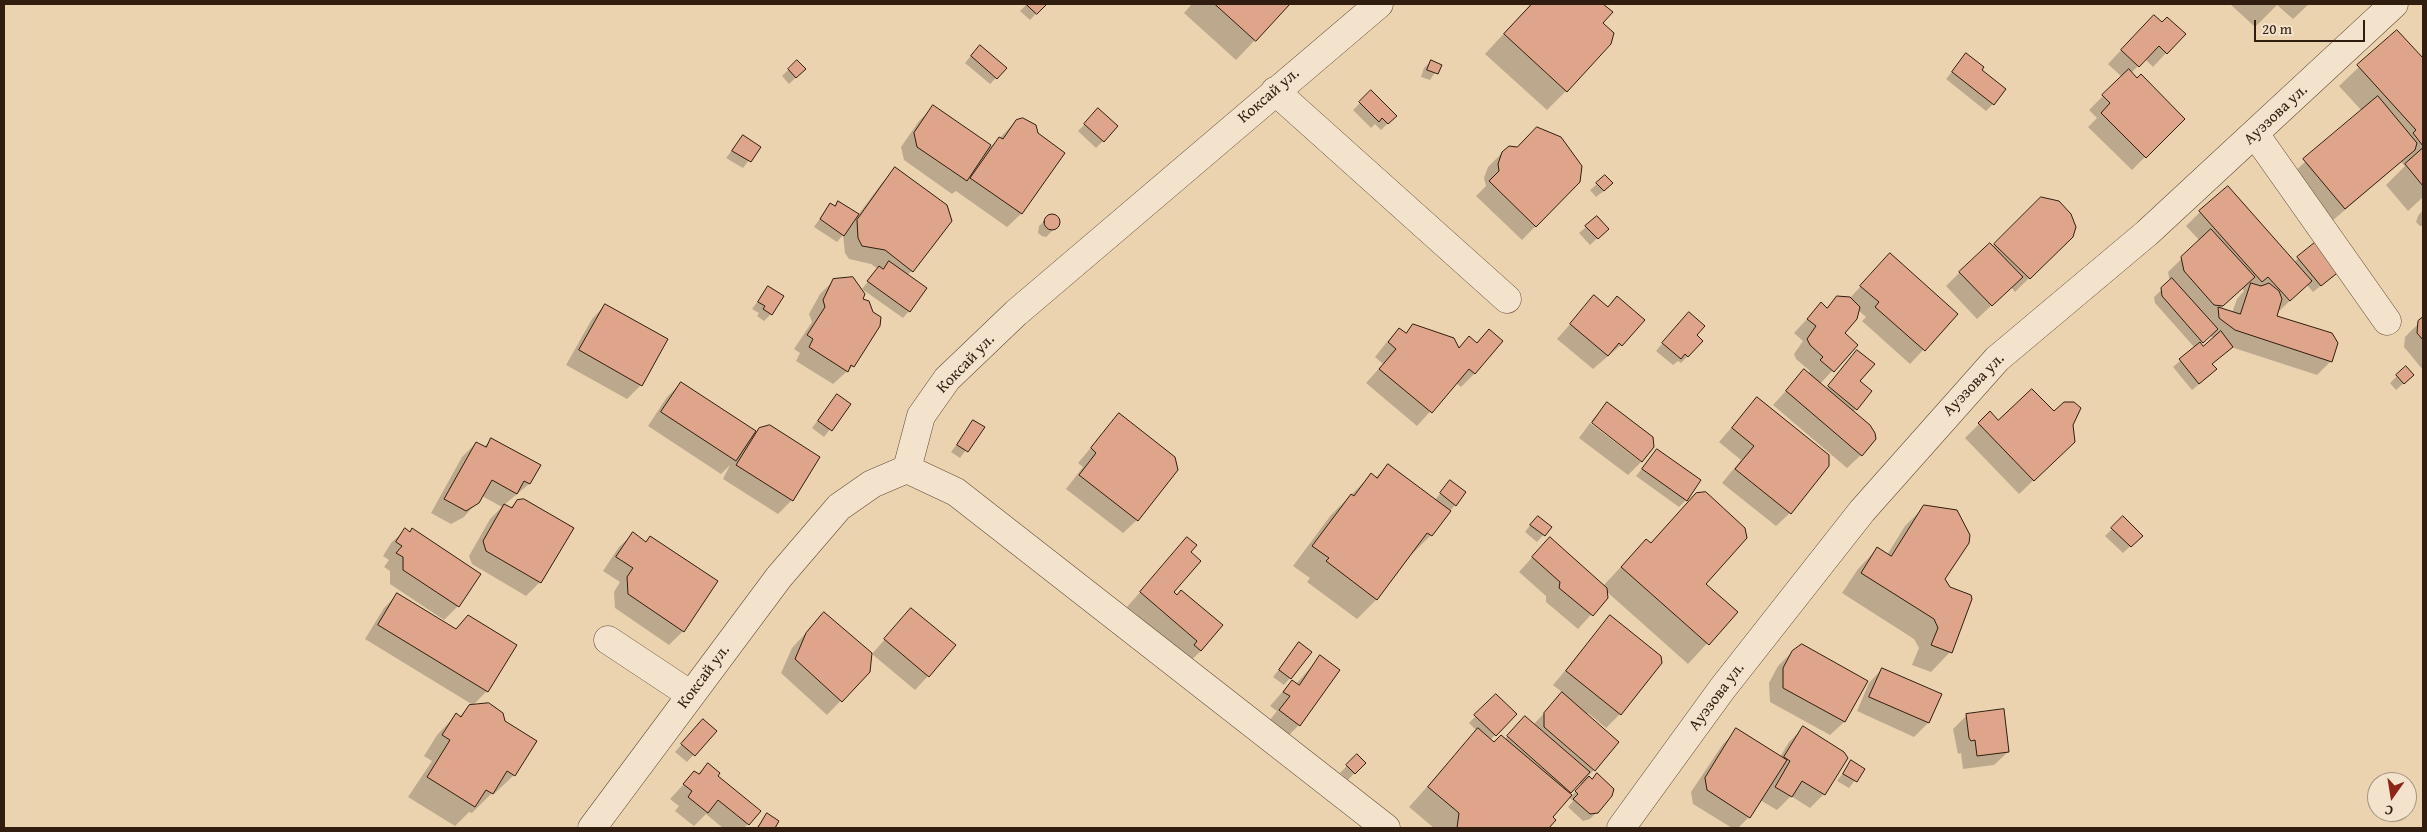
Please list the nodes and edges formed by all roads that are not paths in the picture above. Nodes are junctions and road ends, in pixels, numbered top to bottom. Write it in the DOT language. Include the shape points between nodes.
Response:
graph roads {
  1 [pos="1379,4"];
  2 [pos="2394,4"];
  3 [pos="1275,91"];
  4 [pos="2255,134"];
  5 [pos="1507,299"];
  6 [pos="2387,320"];
  7 [pos="907,469"];
  8 [pos="608,640"];
  9 [pos="691,695"];
  10 [pos="592,828"];
  11 [pos="1386,828"];
  12 [pos="1621,828"];
  1 -- 3 [label="street, Коксай ул."];
  2 -- 4 [label="street, Ауэзова ул."];
  3 -- 5 [label="street"];
  3 -- 7 [label="street, Коксай ул." via="1016,313 947,379 921,416"];
  4 -- 6 [label="street"];
  4 -- 12 [label="street, Ауэзова ул." via="2147,233 1997,359 1948,412 1862,511 1722,689"];
  7 -- 9 [label="street, Коксай ул." via="872,484 839,507 779,577"];
  7 -- 11 [label="street" via="956,492"];
  8 -- 9 [label="street"];
  9 -- 10 [label="street, Коксай ул."];
}
